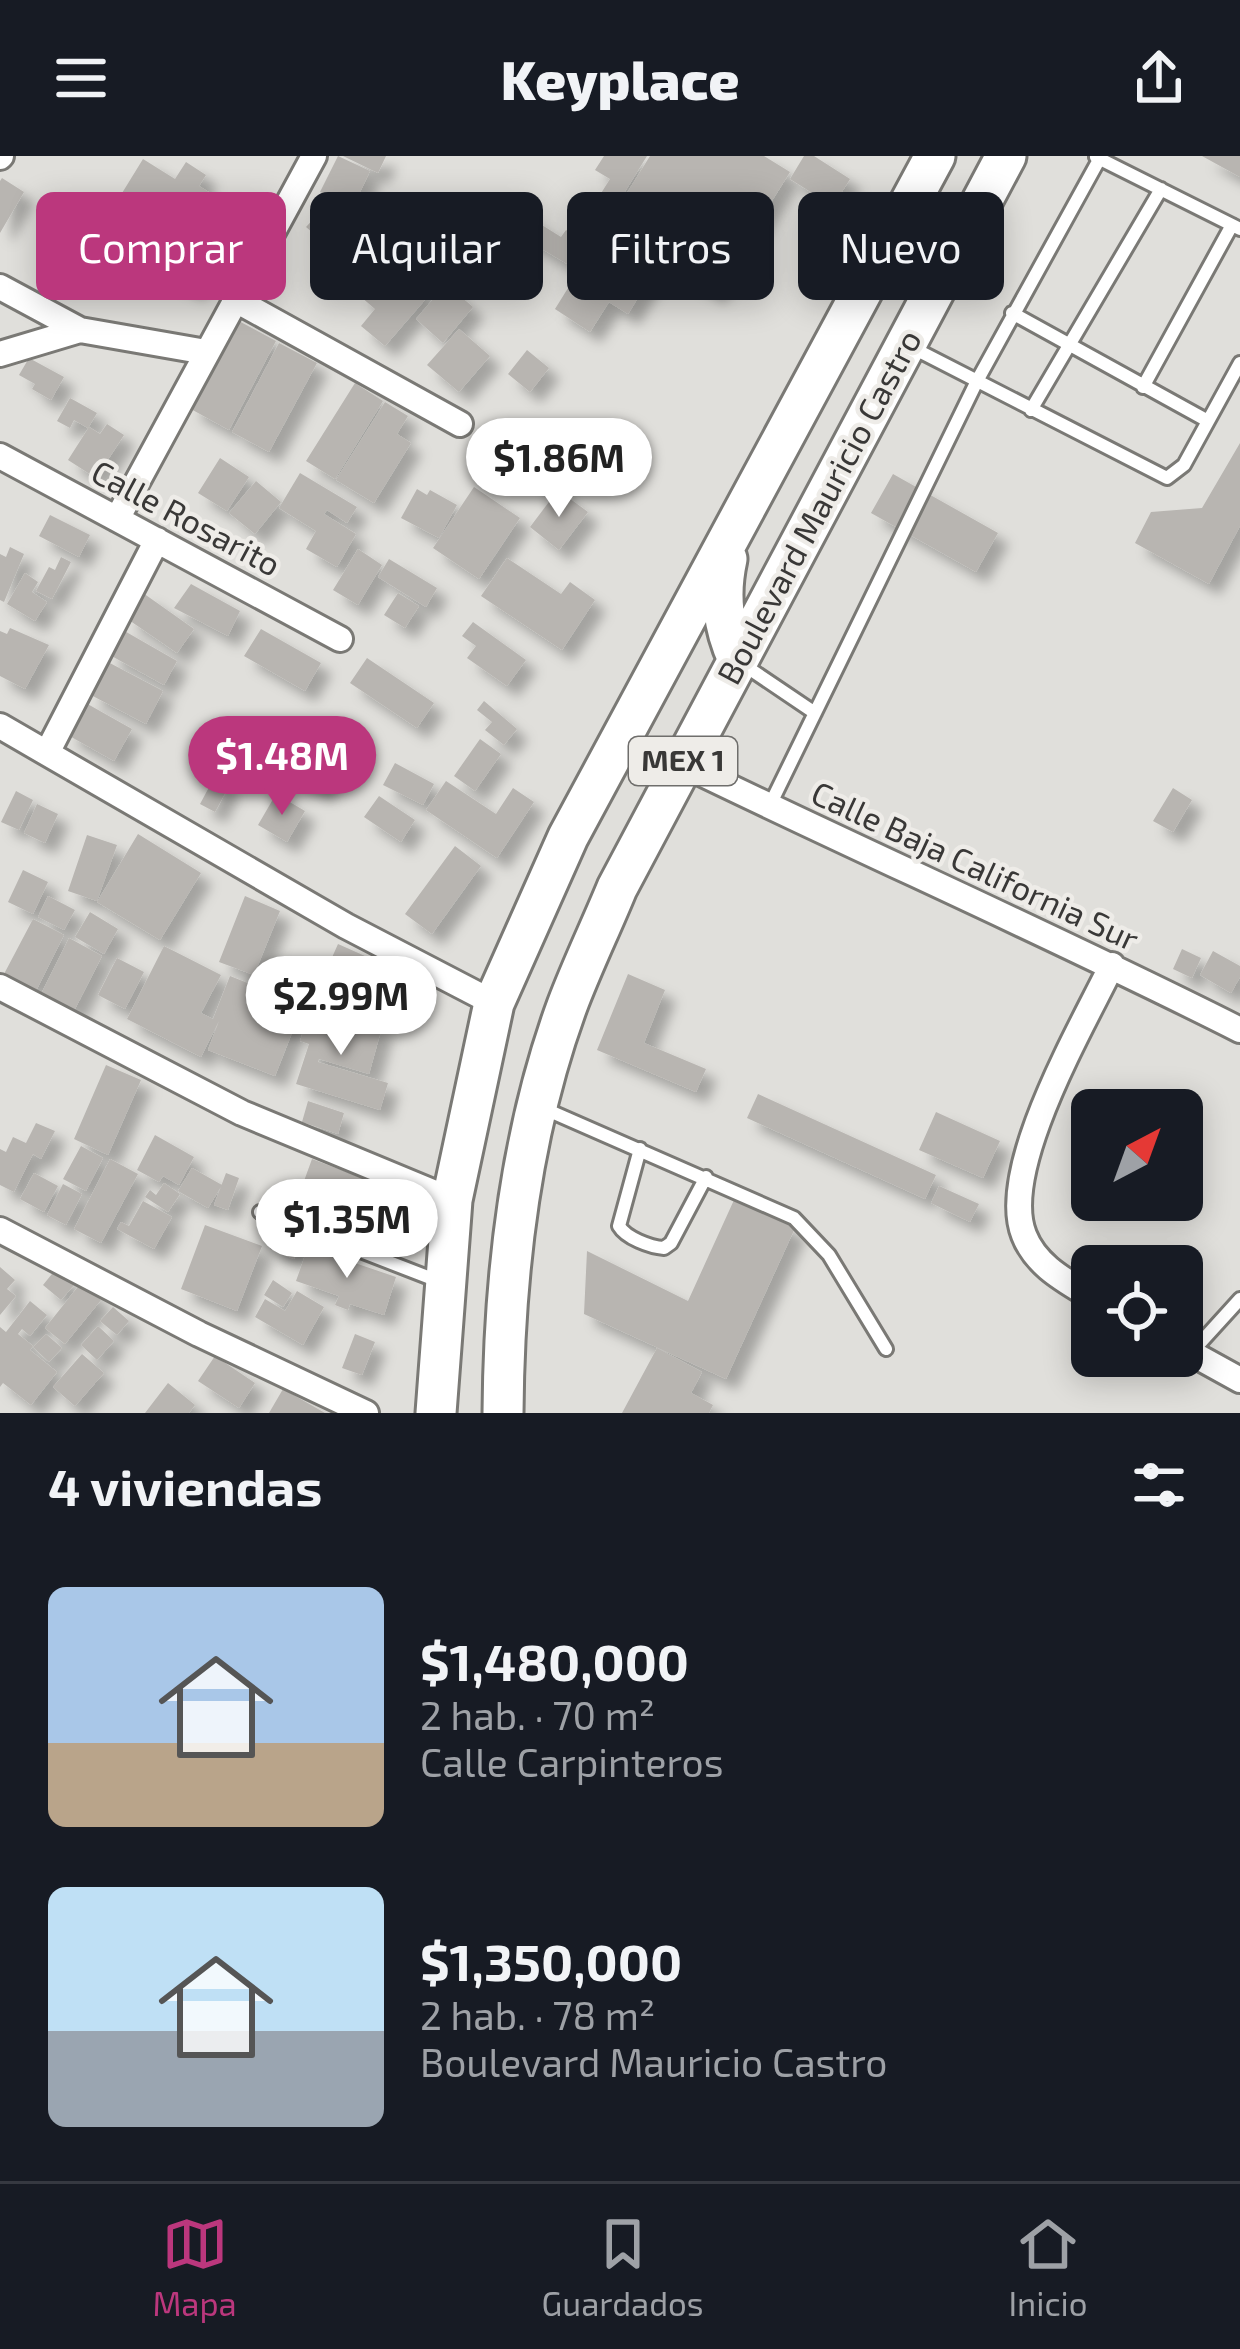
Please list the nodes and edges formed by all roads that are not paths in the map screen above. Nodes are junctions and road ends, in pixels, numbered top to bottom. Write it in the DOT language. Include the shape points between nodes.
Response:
graph roads {
  1 [pos="314,156"];
  2 [pos="935,156"];
  3 [pos="1006,156"];
  4 [pos="1098,157"];
  5 [pos="1161,189"];
  6 [pos="286,206"];
  7 [pos="1236,227"];
  8 [pos="0,287"];
  9 [pos="233,300"];
  10 [pos="238,300"];
  11 [pos="1012,314"];
  12 [pos="80,330"];
  13 [pos="905,344"];
  14 [pos="1070,345"];
  15 [pos="206,352"];
  16 [pos="0,354"];
  17 [pos="1240,363"];
  18 [pos="977,381"];
  19 [pos="1143,387"];
  20 [pos="1031,410"];
  21 [pos="1208,421"];
  22 [pos="460,424"];
  23 [pos="0,456"];
  24 [pos="117,519"];
  25 [pos="733,530"];
  26 [pos="157,541"];
  27 [pos="340,639"];
  28 [pos="738,661"];
  29 [pos="815,712"];
  30 [pos="0,726"];
  31 [pos="48,751"];
  32 [pos="682,764"];
  33 [pos="769,807"];
  34 [pos="1112,965"];
  35 [pos="0,987"];
  36 [pos="494,1003"];
  37 [pos="1240,1030"];
  38 [pos="538,1106"];
  39 [pos="640,1149"];
  40 [pos="706,1177"];
  41 [pos="452,1200"];
  42 [pos="260,1212"];
  43 [pos="0,1230"];
  44 [pos="446,1284"];
  45 [pos="1071,1284"];
  46 [pos="1240,1299"];
  47 [pos="1203,1334"];
  48 [pos="886,1349"];
  49 [pos="1203,1359"];
  50 [pos="1240,1380"];
  51 [pos="366,1413"];
  52 [pos="436,1413"];
  53 [pos="503,1413"];
  1 -- 6 [label="street"];
  2 -- 25 [label="main road, Boulevard Mauricio Castro / MEX 1"];
  3 -- 13 [label="main road, Boulevard Mauricio Castro / MEX 1"];
  4 -- 5 [label="lane"];
  4 -- 11 [label="lane"];
  5 -- 7 [label="lane"];
  5 -- 14 [label="lane"];
  7 -- 19 [label="lane"];
  8 -- 12 [label="street"];
  9 -- 15 [label="street"];
  10 -- 22 [label="street"];
  11 -- 14 [label="lane"];
  11 -- 18 [label="lane"];
  12 -- 15 [label="street"];
  12 -- 16 [label="street"];
  13 -- 18 [label="lane"];
  13 -- 28 [label="main road, Boulevard Mauricio Castro / MEX 1"];
  14 -- 19 [label="lane"];
  14 -- 20 [label="lane"];
  15 -- 24 [label="street"];
  17 -- 21 [label="lane"];
  18 -- 20 [label="lane"];
  18 -- 29 [label="lane"];
  19 -- 21 [label="lane"];
  20 -- 21 [label="lane" via="1167,478 1184,465"];
  23 -- 24 [label="street, Calle Rosarito"];
  24 -- 26 [label="street, Calle Rosarito"];
  25 -- 28 [label="main road" via="721,598"];
  25 -- 36 [label="main road, Boulevard Mauricio Castro / MEX 1" via="568,837"];
  26 -- 27 [label="street, Calle Rosarito"];
  26 -- 31 [label="street"];
  28 -- 29 [label="lane"];
  28 -- 32 [label="main road, Boulevard Mauricio Castro / MEX 1"];
  29 -- 33 [label="lane"];
  30 -- 31 [label="street"];
  31 -- 36 [label="street"];
  32 -- 33 [label="street, Calle Baja California Sur"];
  32 -- 38 [label="main road, Boulevard Mauricio Castro / MEX 1" via="566,1008"];
  33 -- 34 [label="street, Calle Baja California Sur"];
  34 -- 37 [label="street, Calle Baja California Sur"];
  34 -- 45 [label="street" via="1039,1118 1018,1186 1031,1250"];
  35 -- 41 [label="street" via="242,1113"];
  36 -- 41 [label="main road, Boulevard Mauricio Castro / MEX 1"];
  38 -- 39 [label="lane"];
  38 -- 53 [label="main road, Boulevard Mauricio Castro / MEX 1" via="519,1200"];
  39 -- 40 [label="lane"];
  39 -- 40 [label="lane" via="619,1226 655,1247 671,1243"];
  40 -- 48 [label="lane" via="807,1230"];
  41 -- 44 [label="main road, Boulevard Mauricio Castro / MEX 1"];
  42 -- 44 [label="lane"];
  43 -- 51 [label="street"];
  44 -- 52 [label="main road, Boulevard Mauricio Castro / MEX 1"];
  46 -- 47 [label="lane"];
  49 -- 50 [label="street"];
}
